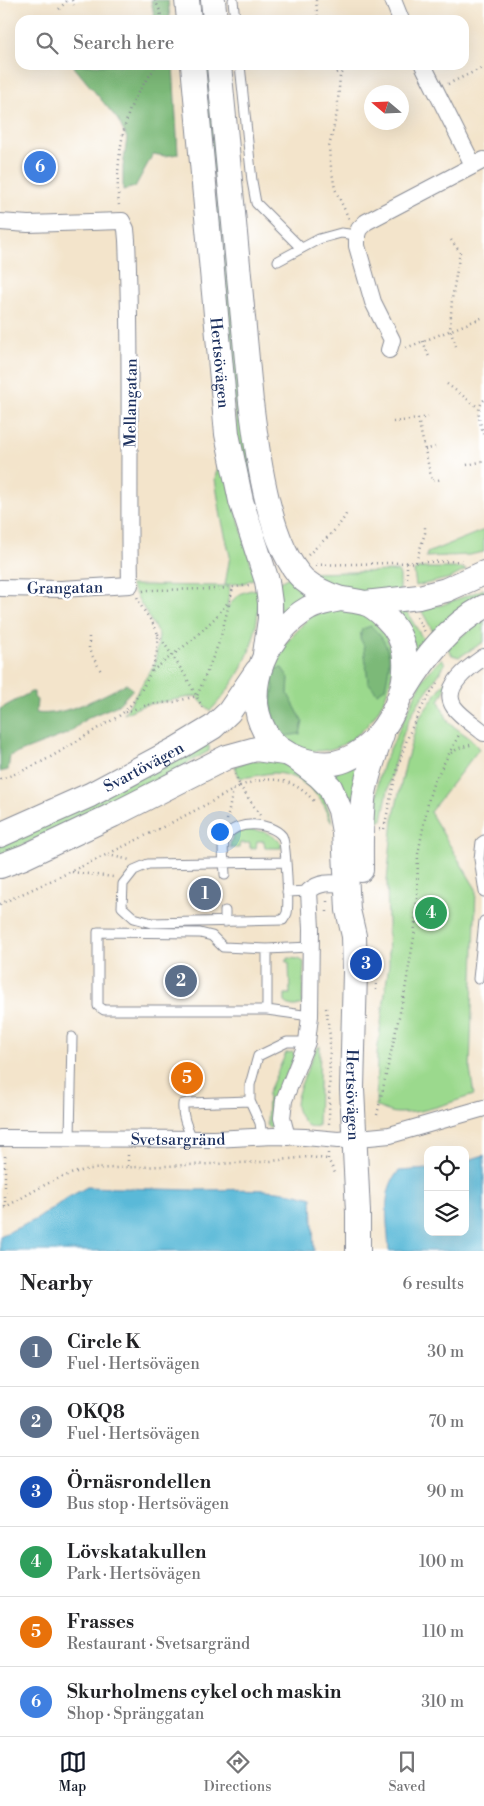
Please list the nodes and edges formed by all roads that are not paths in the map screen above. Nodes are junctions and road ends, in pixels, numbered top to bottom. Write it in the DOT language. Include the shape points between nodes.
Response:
graph roads {
  1 [pos="187,0"];
  2 [pos="213,0"];
  3 [pos="234,0"];
  4 [pos="393,0"];
  5 [pos="188,15"];
  6 [pos="214,15"];
  7 [pos="235,15"];
  8 [pos="399,15"];
  9 [pos="193,70"];
  10 [pos="219,70"];
  11 [pos="241,70"];
  12 [pos="426,70"];
  13 [pos="479,162"];
  14 [pos="0,222"];
  15 [pos="355,230"];
  16 [pos="301,248"];
  17 [pos="278,261"];
  18 [pos="389,350"];
  19 [pos="477,568"];
  20 [pos="130,585"];
  21 [pos="0,588"];
  22 [pos="341,599"];
  23 [pos="365,603"];
  24 [pos="484,607"];
  25 [pos="484,657"];
  26 [pos="263,659"];
  27 [pos="392,712"];
  28 [pos="481,739"];
  29 [pos="289,755"];
  30 [pos="0,835"];
  31 [pos="484,840"];
  32 [pos="224,862"];
  33 [pos="286,862"];
  34 [pos="0,866"];
  35 [pos="225,875"];
  36 [pos="337,883"];
  37 [pos="309,891"];
  38 [pos="287,892"];
  39 [pos="484,892"];
  40 [pos="225,911"];
  41 [pos="484,921"];
  42 [pos="225,922"];
  43 [pos="354,936"];
  44 [pos="310,947"];
  45 [pos="267,949"];
  46 [pos="478,979"];
  47 [pos="267,1010"];
  48 [pos="310,1016"];
  49 [pos="72,1037"];
  50 [pos="307,1042"];
  51 [pos="250,1101"];
  52 [pos="484,1108"];
  53 [pos="262,1137"];
  54 [pos="287,1137"];
  55 [pos="3,1138"];
  56 [pos="70,1138"];
  57 [pos="192,1138"];
  58 [pos="355,1139"];
  59 [pos="358,1251"];
  1 -- 5 [label="main road"];
  2 -- 6 [label="main road"];
  3 -- 7 [label="lane"];
  4 -- 8 [label="street"];
  9 -- 26 [label="main road, Hertsövägen" via="227,434 241,502 267,580 270,604"];
  10 -- 22 [label="main road, Hertsövägen" via="255,434 265,488 282,546 310,584"];
  11 -- 16 [label="lane" via="256,203"];
  12 -- 13 [label="street"];
  13 -- 15 [label="street"];
  14 -- 20 [label="street, Mellangatan" via="122,221 126,229 130,302"];
  15 -- 16 [label="lane" via="319,239"];
  15 -- 18 [label="street" via="373,302 392,340"];
  16 -- 17 [label="lane"];
  19 -- 23 [label="main road" via="446,590"];
  20 -- 21 [label="street, Grangatan"];
  22 -- 23 [label="main road"];
  22 -- 26 [label="main road" via="324,602 301,614 283,630"];
  23 -- 27 [label="main road" via="390,621 406,654 405,676"];
  24 -- 27 [label="main road" via="456,626 436,646"];
  25 -- 28 [label="street" via="460,677 452,696 454,706"];
  26 -- 29 [label="main road" via="256,688 259,717 268,737"];
  26 -- 30 [label="main road, Svartövägen" via="229,712 212,727 90,795"];
  27 -- 29 [label="main road" via="381,730 362,750 345,760 318,764"];
  27 -- 43 [label="main road, Hertsövägen" via="364,794 360,911"];
  29 -- 34 [label="main road, Svartövägen" via="256,749 227,757 113,815"];
  29 -- 36 [label="main road, Hertsövägen" via="319,776 336,798 344,832"];
  31 -- 39 [label="lane" via="479,859"];
  32 -- 33 [label="lane"];
  32 -- 33 [label="lane" via="227,834 241,826 261,825 285,840"];
  32 -- 35 [label="lane"];
  32 -- 42 [label="lane" via="148,864 134,870 123,884 122,907 134,918 152,923"];
  33 -- 38 [label="lane"];
  36 -- 37 [label="street" via="322,883"];
  36 -- 43 [label="main road, Hertsövägen"];
  37 -- 38 [label="lane"];
  37 -- 44 [label="street"];
  38 -- 42 [label="lane" via="287,913 283,920"];
  40 -- 42 [label="lane"];
  41 -- 46 [label="lane"];
  43 -- 58 [label="main road, Hertsövägen" via="352,1089"];
  44 -- 45 [label="lane"];
  44 -- 48 [label="street"];
  45 -- 47 [label="lane"];
  45 -- 47 [label="lane" via="222,947 212,936 200,933 103,931 98,932 97,938 98,1006 104,1010"];
  47 -- 48 [label="lane"];
  48 -- 50 [label="street"];
  49 -- 56 [label="lane"];
  50 -- 51 [label="lane" via="287,1042 258,1056 250,1085"];
  50 -- 54 [label="street" via="284,1100 282,1118"];
  51 -- 53 [label="lane" via="260,1123"];
  51 -- 57 [label="lane" via="183,1104 184,1121"];
  52 -- 58 [label="street, Svetsargränd" via="390,1135"];
  53 -- 54 [label="street, Svetsargränd"];
  53 -- 57 [label="street, Svetsargränd"];
  54 -- 58 [label="street, Svetsargränd"];
  55 -- 56 [label="street, Svetsargränd"];
  56 -- 57 [label="street, Svetsargränd"];
  58 -- 59 [label="main road, Hertsövägen"];
}
